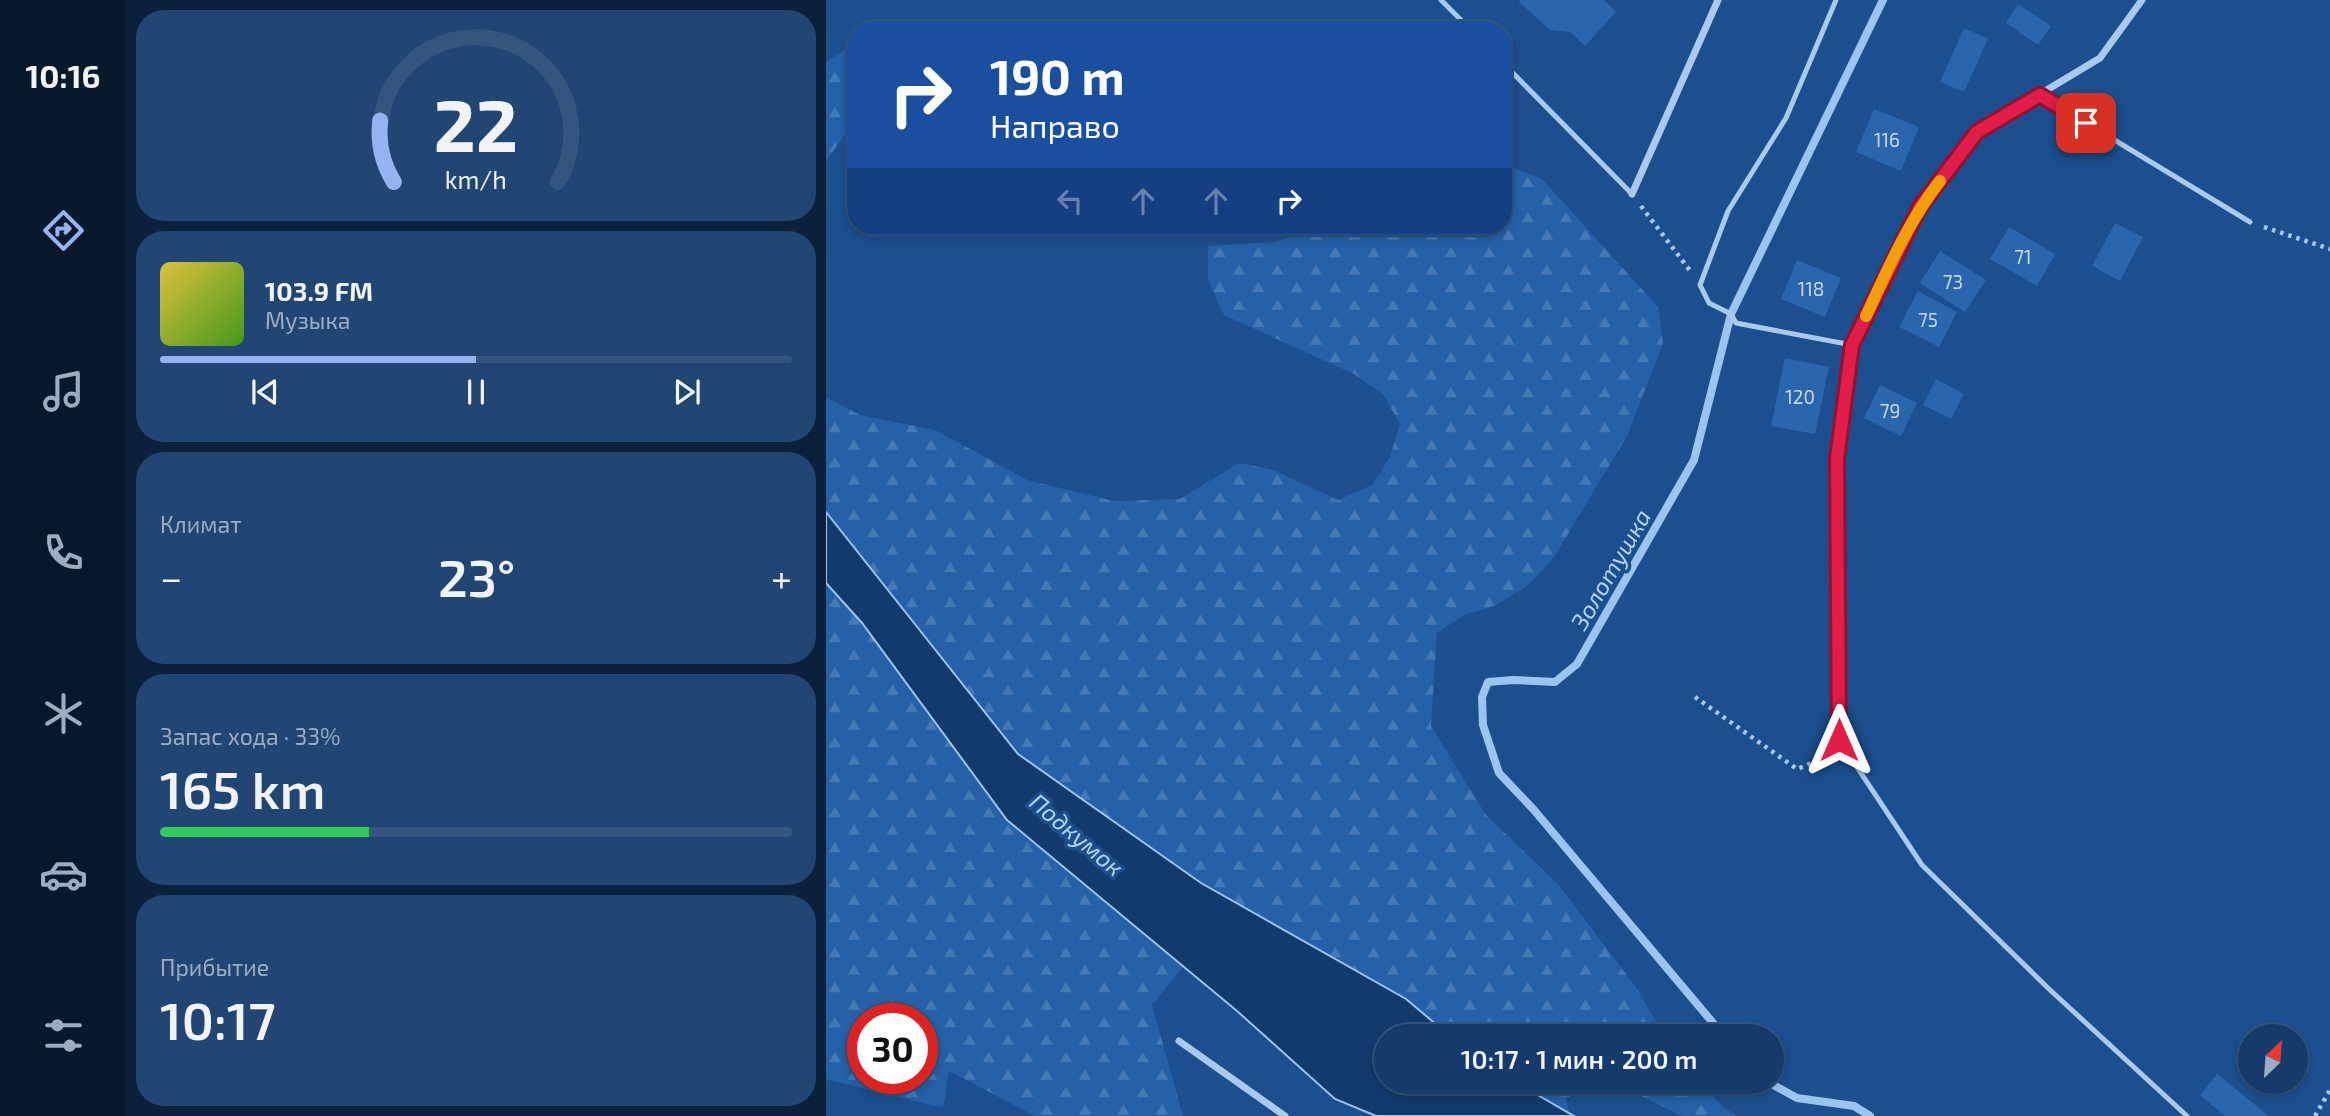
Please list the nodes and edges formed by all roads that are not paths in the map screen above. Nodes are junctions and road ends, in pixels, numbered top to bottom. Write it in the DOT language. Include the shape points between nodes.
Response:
graph roads {
  1 [pos="1441,0"];
  2 [pos="1718,0"];
  3 [pos="1836,0"];
  4 [pos="2142,0"];
  5 [pos="1462,21"];
  6 [pos="1512,72"];
  7 [pos="2040,95"];
  8 [pos="1632,194"];
  9 [pos="2250,222"];
  10 [pos="1852,345"];
  11 [pos="1839,740"];
  12 [pos="1179,1041"];
  13 [pos="1285,1116"];
  14 [pos="2187,1116"];
  1 -- 5 [label="lane"];
  2 -- 8 [label="street"];
  3 -- 10 [label="lane" via="1786,118 1728,211 1700,285 1709,303 1731,314 1736,323"];
  4 -- 7 [label="street" via="2100,58"];
  6 -- 8 [label="lane"];
  7 -- 9 [label="lane"];
  7 -- 10 [label="street" via="1977,132 1920,207"];
  10 -- 11 [label="street" via="1837,459"];
  11 -- 14 [label="lane" via="1922,865"];
  12 -- 13 [label="street"];
}
